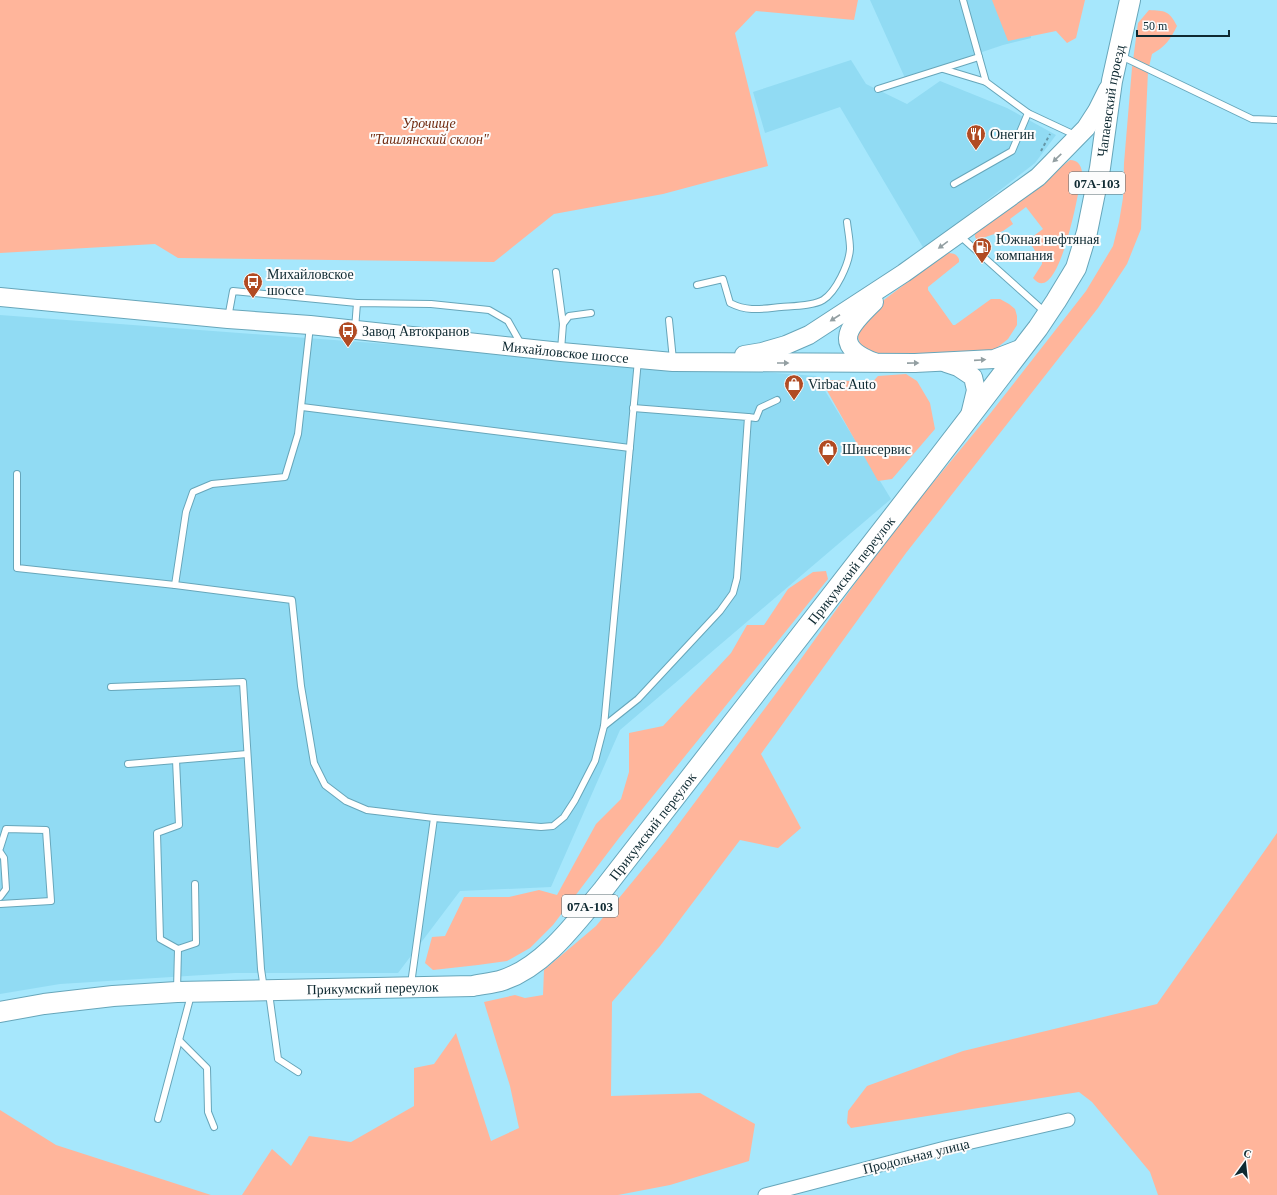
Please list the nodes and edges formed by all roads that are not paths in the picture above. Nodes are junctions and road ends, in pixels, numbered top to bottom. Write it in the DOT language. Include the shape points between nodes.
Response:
graph roads {
  1 [pos="963,0"];
  2 [pos="1130,0"];
  3 [pos="1118,54"];
  4 [pos="979,58"];
  5 [pos="942,69"];
  6 [pos="1112,81"];
  7 [pos="986,82"];
  8 [pos="878,89"];
  9 [pos="1028,113"];
  10 [pos="1277,120"];
  11 [pos="1078,137"];
  12 [pos="954,184"];
  13 [pos="847,222"];
  14 [pos="959,234"];
  15 [pos="556,272"];
  16 [pos="904,274"];
  17 [pos="697,285"];
  18 [pos="0,297"];
  19 [pos="357,303"];
  20 [pos="591,313"];
  21 [pos="1047,314"];
  22 [pos="228,319"];
  23 [pos="669,320"];
  24 [pos="563,324"];
  25 [pos="310,325"];
  26 [pos="355,330"];
  27 [pos="522,348"];
  28 [pos="1020,350"];
  29 [pos="561,352"];
  30 [pos="638,359"];
  31 [pos="673,362"];
  32 [pos="941,362"];
  33 [pos="702,363"];
  34 [pos="876,363"];
  35 [pos="777,400"];
  36 [pos="302,407"];
  37 [pos="633,408"];
  38 [pos="970,415"];
  39 [pos="748,417"];
  40 [pos="630,448"];
  41 [pos="17,474"];
  42 [pos="175,585"];
  43 [pos="111,687"];
  44 [pos="604,726"];
  45 [pos="247,754"];
  46 [pos="176,760"];
  47 [pos="128,764"];
  48 [pos="434,818"];
  49 [pos="0,848"];
  50 [pos="0,852"];
  51 [pos="195,884"];
  52 [pos="0,898"];
  53 [pos="0,904"];
  54 [pos="178,949"];
  55 [pos="411,987"];
  56 [pos="266,990"];
  57 [pos="184,992"];
  58 [pos="0,1012"];
  59 [pos="179,1040"];
  60 [pos="298,1072"];
  61 [pos="158,1119"];
  62 [pos="1068,1120"];
  63 [pos="214,1127"];
  64 [pos="765,1195"];
  1 -- 4 [label="lane"];
  2 -- 3 [label="main road, Чапаевский проезд / 07А-103"];
  3 -- 6 [label="main road, Чапаевский проезд / 07А-103"];
  3 -- 10 [label="lane" via="1252,119"];
  4 -- 5 [label="lane"];
  4 -- 7 [label="lane"];
  5 -- 7 [label="lane"];
  5 -- 8 [label="lane"];
  6 -- 11 [label="main road" via="1097,112"];
  6 -- 21 [label="main road, Чапаевский проезд / 07А-103" via="1100,168 1087,232 1076,268"];
  7 -- 9 [label="lane"];
  9 -- 11 [label="lane"];
  9 -- 12 [label="lane" via="1012,151"];
  11 -- 14 [label="main road, one-way" via="1038,176"];
  13 -- 17 [label="lane" via="850,251 847,262 831,294 823,300 803,305 754,310 730,303 723,279"];
  14 -- 16 [label="main road, one-way"];
  14 -- 21 [label="lane"];
  15 -- 24 [label="lane"];
  16 -- 33 [label="main road, one-way" via="809,335 762,352"];
  16 -- 34 [label="main road" via="860,315 848,333 848,342 852,350"];
  18 -- 22 [label="main road, Михайловское шоссе"];
  19 -- 22 [label="lane" via="233,291"];
  19 -- 26 [label="lane"];
  19 -- 27 [label="lane" via="431,304 489,310 508,321"];
  20 -- 24 [label="lane" via="569,316"];
  21 -- 28 [label="main road, Чапаевский проезд / 07А-103"];
  22 -- 25 [label="main road, Михайловское шоссе"];
  23 -- 31 [label="lane"];
  24 -- 29 [label="lane"];
  25 -- 26 [label="main road, Михайловское шоссе"];
  25 -- 36 [label="lane"];
  26 -- 27 [label="main road, Михайловское шоссе"];
  27 -- 29 [label="main road, Михайловское шоссе"];
  32 -- 28 [label="main road, Михайловское шоссе, one-way" via="994,359"];
  28 -- 38 [label="main road, Прикумский переулок / 07А-103"];
  29 -- 30 [label="main road, Михайловское шоссе"];
  30 -- 31 [label="main road, Михайловское шоссе"];
  30 -- 37 [label="lane"];
  31 -- 33 [label="main road, Михайловское шоссе"];
  34 -- 32 [label="main road, Михайловское шоссе, one-way"];
  32 -- 38 [label="main road" via="958,367 973,377 976,390"];
  33 -- 34 [label="main road, Михайловское шоссе, one-way"];
  35 -- 39 [label="lane" via="760,408 756,418"];
  36 -- 40 [label="lane"];
  36 -- 42 [label="lane" via="298,434 285,477 212,484 193,492 186,512"];
  37 -- 39 [label="lane"];
  37 -- 40 [label="lane"];
  38 -- 55 [label="main road, Прикумский переулок / 07А-103" via="603,890 546,955 527,969 504,980 473,986"];
  39 -- 44 [label="lane" via="737,578 733,593 720,611 638,698"];
  40 -- 44 [label="lane"];
  41 -- 42 [label="lane" via="17,568"];
  42 -- 48 [label="lane" via="292,600 301,686 314,762 325,785 346,801 367,810"];
  43 -- 45 [label="lane" via="243,682"];
  44 -- 48 [label="lane" via="594,761 575,800 564,817 553,826"];
  45 -- 46 [label="lane"];
  45 -- 56 [label="lane" via="261,968"];
  46 -- 47 [label="lane"];
  46 -- 54 [label="lane" via="178,825 157,832 160,939"];
  48 -- 55 [label="lane"];
  49 -- 53 [label="lane" via="6,830 46,830 51,901"];
  50 -- 52 [label="lane" via="4,858 6,889"];
  51 -- 54 [label="lane" via="196,943"];
  54 -- 57 [label="lane"];
  55 -- 56 [label="main road, Прикумский переулок / 07А-103"];
  56 -- 57 [label="main road, Прикумский переулок / 07А-103"];
  56 -- 60 [label="lane" via="278,1059"];
  57 -- 58 [label="main road, Прикумский переулок / 07А-103" via="113,996"];
  57 -- 59 [label="lane"];
  59 -- 61 [label="lane"];
  59 -- 63 [label="lane" via="207,1068 208,1112"];
  62 -- 64 [label="street, Продольная улица" via="945,1148"];
}
